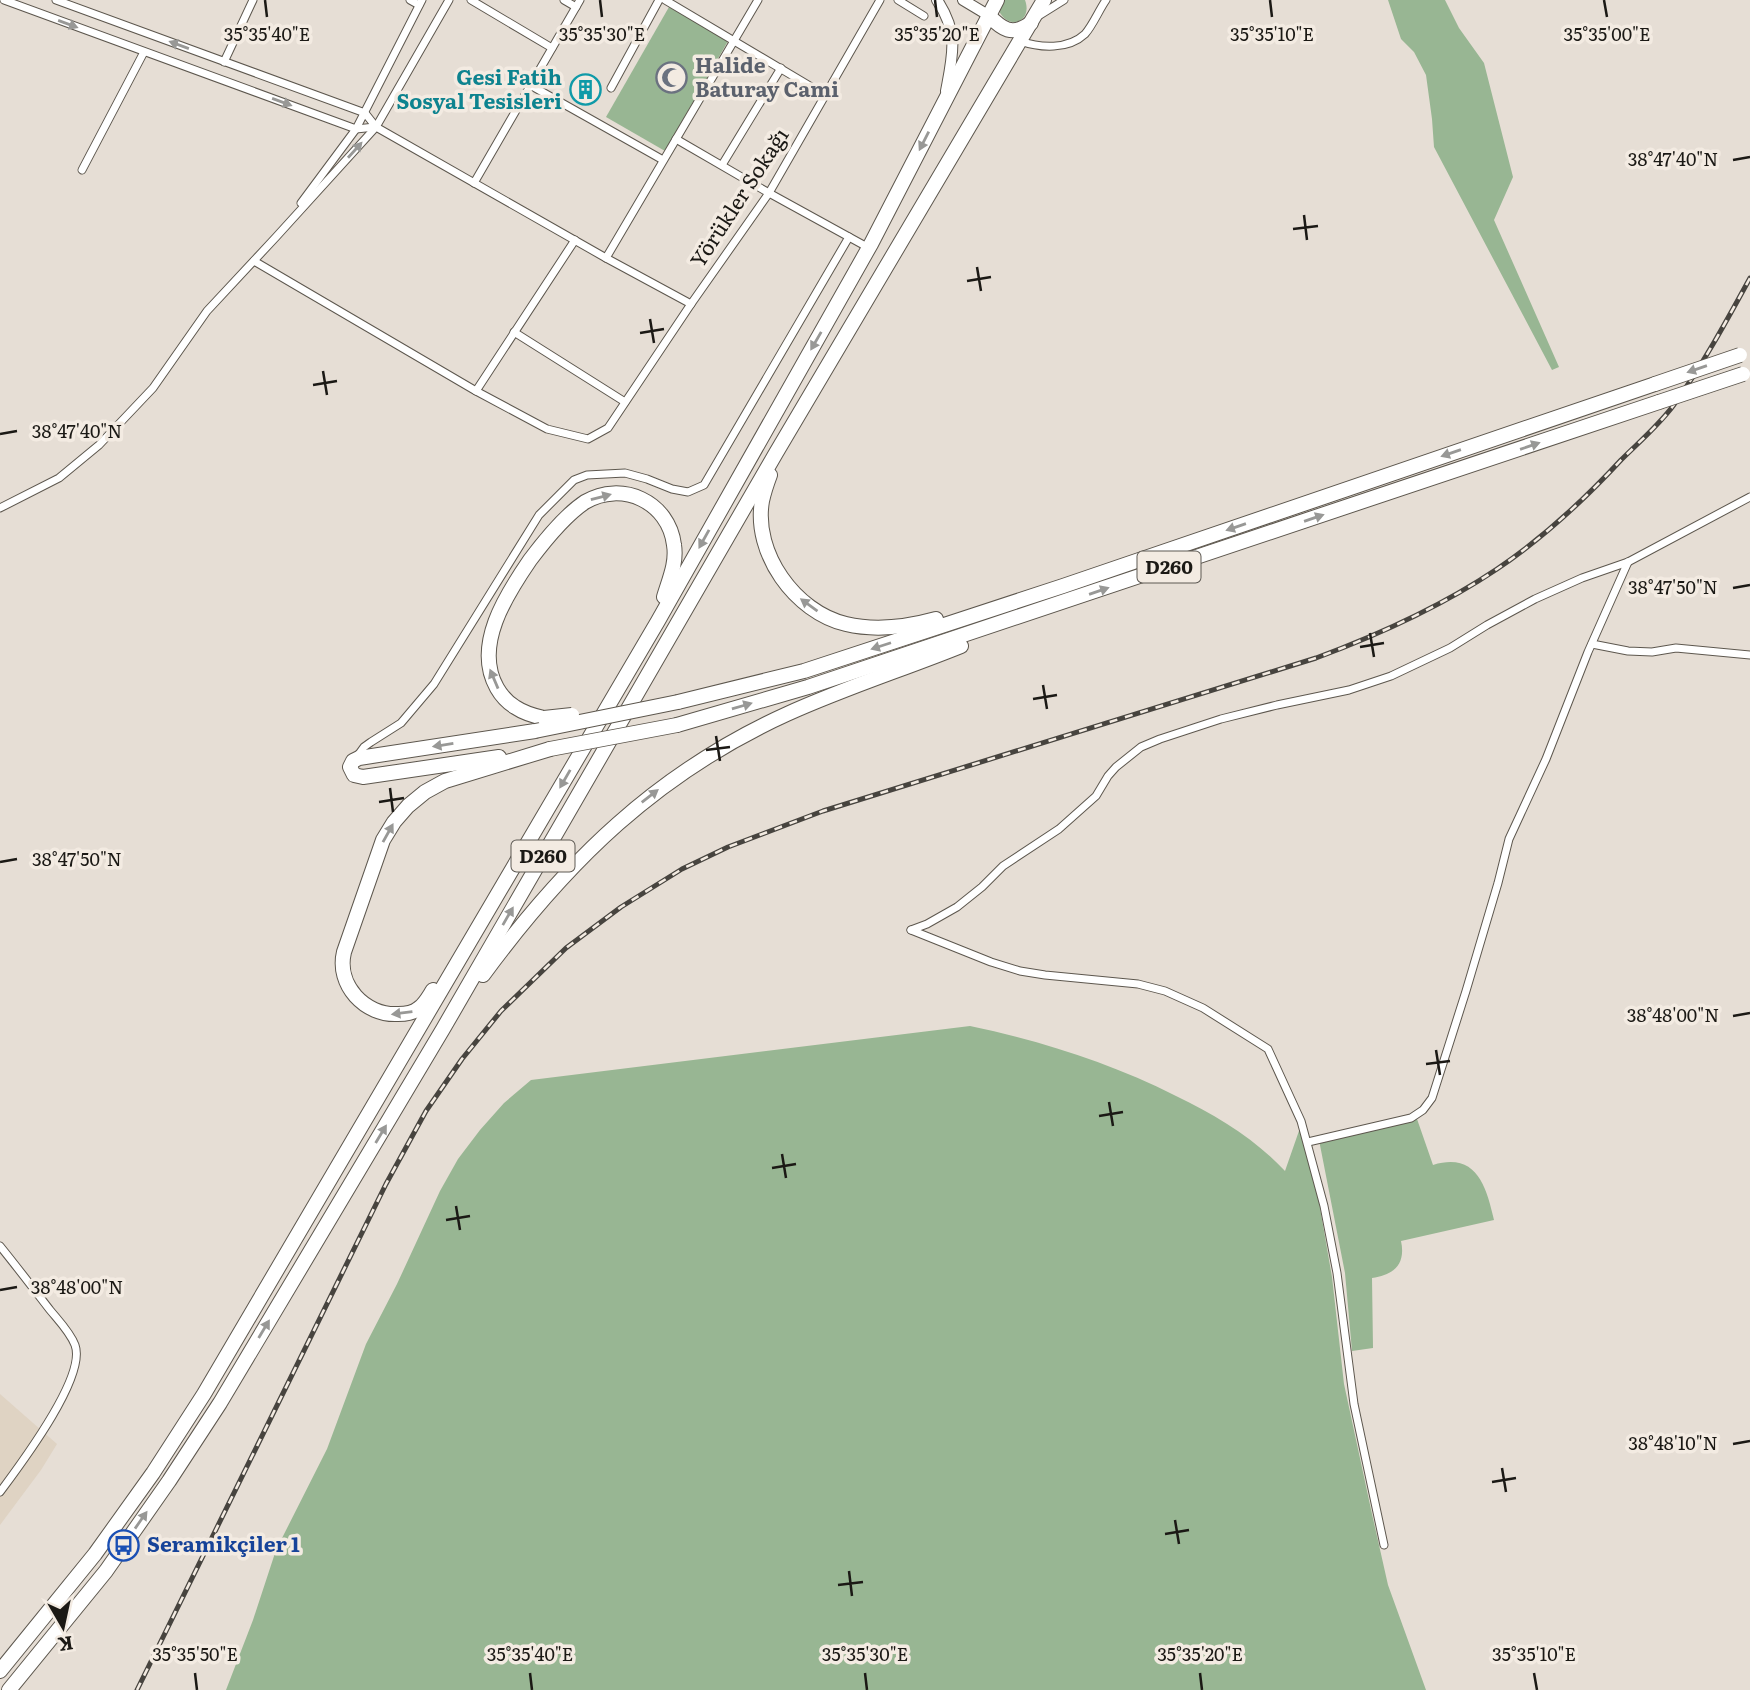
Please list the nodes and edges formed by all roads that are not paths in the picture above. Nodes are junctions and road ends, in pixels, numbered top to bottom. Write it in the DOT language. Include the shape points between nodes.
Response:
graph roads {
  1 [pos="4,0"];
  2 [pos="57,0"];
  3 [pos="253,0"];
  4 [pos="410,0"];
  5 [pos="449,0"];
  6 [pos="471,0"];
  7 [pos="564,0"];
  8 [pos="659,0"];
  9 [pos="665,0"];
  10 [pos="758,0"];
  11 [pos="880,0"];
  12 [pos="898,0"];
  13 [pos="937,0"];
  14 [pos="963,0"];
  15 [pos="997,0"];
  16 [pos="1044,0"];
  17 [pos="1064,0"];
  18 [pos="1106,0"];
  19 [pos="421,3"];
  20 [pos="578,3"];
  21 [pos="1034,14"];
  22 [pos="988,15"];
  23 [pos="924,16"];
  24 [pos="734,41"];
  25 [pos="1020,41"];
  26 [pos="552,48"];
  27 [pos="144,52"];
  28 [pos="224,62"];
  29 [pos="781,68"];
  30 [pos="530,85"];
  31 [pos="611,88"];
  32 [pos="825,95"];
  33 [pos="943,104"];
  34 [pos="365,113"];
  35 [pos="376,127"];
  36 [pos="356,130"];
  37 [pos="676,139"];
  38 [pos="663,160"];
  39 [pos="722,165"];
  40 [pos="82,170"];
  41 [pos="474,183"];
  42 [pos="769,193"];
  43 [pos="276,237"];
  44 [pos="849,237"];
  45 [pos="575,240"];
  46 [pos="869,248"];
  47 [pos="606,258"];
  48 [pos="254,261"];
  49 [pos="691,304"];
  50 [pos="513,332"];
  51 [pos="1745,353"];
  52 [pos="1746,373"];
  53 [pos="477,391"];
  54 [pos="625,402"];
  55 [pos="776,453"];
  56 [pos="1750,497"];
  57 [pos="0,508"];
  58 [pos="1628,562"];
  59 [pos="1063,586"];
  60 [pos="1071,600"];
  61 [pos="658,621"];
  62 [pos="1592,644"];
  63 [pos="1750,655"];
  64 [pos="678,702"];
  65 [pos="550,749"];
  66 [pos="355,759"];
  67 [pos="466,950"];
  68 [pos="443,1029"];
  69 [pos="1308,1142"];
  70 [pos="0,1246"];
  71 [pos="0,1492"];
  72 [pos="1384,1545"];
  73 [pos="0,1671"];
  74 [pos="9,1690"];
  1 -- 27 [label="street, one-way"];
  28 -- 2 [label="street, one-way"];
  3 -- 28 [label="street"];
  4 -- 19 [label="street"];
  5 -- 35 [label="street"];
  6 -- 26 [label="street"];
  7 -- 20 [label="street"];
  8 -- 31 [label="street"];
  9 -- 24 [label="street"];
  10 -- 24 [label="street"];
  11 -- 32 [label="street, Yörükler Sokağı"];
  12 -- 23 [label="street"];
  13 -- 33 [label="street" via="953,39"];
  14 -- 22 [label="street"];
  15 -- 22 [label="highway, D260"];
  16 -- 21 [label="highway, D260"];
  17 -- 21 [label="street"];
  18 -- 25 [label="street" via="1077,39 1049,46"];
  19 -- 34 [label="street"];
  20 -- 26 [label="street"];
  21 -- 22 [label="highway" via="1021,29 1010,30"];
  21 -- 25 [label="highway, D260"];
  22 -- 33 [label="highway, D260"];
  24 -- 29 [label="street"];
  24 -- 37 [label="street"];
  25 -- 55 [label="highway, D260"];
  26 -- 30 [label="street"];
  27 -- 36 [label="street, one-way"];
  27 -- 40 [label="street"];
  28 -- 34 [label="street"];
  29 -- 32 [label="street"];
  29 -- 39 [label="street"];
  30 -- 38 [label="street"];
  30 -- 41 [label="street"];
  32 -- 42 [label="street, Yörükler Sokağı"];
  33 -- 46 [label="highway, D260, one-way"];
  34 -- 35 [label="street"];
  34 -- 36 [label="street"];
  35 -- 36 [label="street"];
  35 -- 41 [label="street"];
  43 -- 35 [label="street, one-way"];
  36 -- 43 [label="street"];
  37 -- 38 [label="street"];
  37 -- 39 [label="street"];
  38 -- 47 [label="street"];
  39 -- 42 [label="street"];
  41 -- 45 [label="street"];
  42 -- 44 [label="street"];
  42 -- 49 [label="street, Yörükler Sokağı"];
  43 -- 48 [label="street"];
  44 -- 46 [label="street"];
  44 -- 66 [label="street" via="704,485 688,492 625,473 574,480 539,515 433,684 401,723 364,747"];
  45 -- 47 [label="street"];
  45 -- 50 [label="street"];
  46 -- 61 [label="highway, D260, one-way"];
  47 -- 49 [label="street"];
  48 -- 53 [label="street, Yörükler Sokağı"];
  48 -- 57 [label="street" via="207,311 153,388 99,445 58,478"];
  49 -- 54 [label="street, Yörükler Sokağı"];
  50 -- 53 [label="street"];
  50 -- 54 [label="street"];
  51 -- 59 [label="highway, D260, one-way, bridge"];
  60 -- 52 [label="highway, D260, one-way, bridge"];
  53 -- 54 [label="street, Yörükler Sokağı" via="547,429 588,439 608,428"];
  59 -- 55 [label="highway, one-way" via="909,625 863,627 828,618 788,587 768,550 762,502"];
  68 -- 55 [label="highway, D260, one-way"];
  56 -- 58 [label="street"];
  58 -- 62 [label="street"];
  58 -- 69 [label="street" via="1535,599 1391,676 1221,719 1141,747 1116,767 1096,796 1059,830 1003,866 957,906 911,930 1020,971 1138,984 1191,1002 1268,1049"];
  59 -- 64 [label="highway, D260, one-way" via="804,671"];
  65 -- 60 [label="highway, D260, one-way, bridge" via="677,725"];
  68 -- 60 [label="highway, one-way" via="564,876 621,820 691,766 788,713"];
  64 -- 61 [label="highway, one-way, bridge" via="544,718 515,708 503,696 489,668 494,626 524,569 562,522 588,501 607,494 637,497 653,505 668,524 674,561"];
  61 -- 67 [label="highway, D260, one-way"];
  62 -- 63 [label="street" via="1628,651 1676,648"];
  62 -- 69 [label="street" via="1509,839 1432,1097 1411,1118"];
  64 -- 66 [label="highway, one-way, bridge" via="535,731"];
  65 -- 66 [label="highway" via="363,777 350,770"];
  67 -- 65 [label="highway, one-way" via="419,1009 403,1014 381,1013 364,1004 351,991 342,971 344,952 383,841 408,806 445,781"];
  67 -- 73 [label="highway, D260" via="153,1474"];
  74 -- 68 [label="highway, D260, one-way" via="106,1571 220,1403"];
  69 -- 72 [label="street" via="1331,1240 1354,1404"];
  70 -- 71 [label="street" via="76,1348 74,1372 54,1412"];
}
